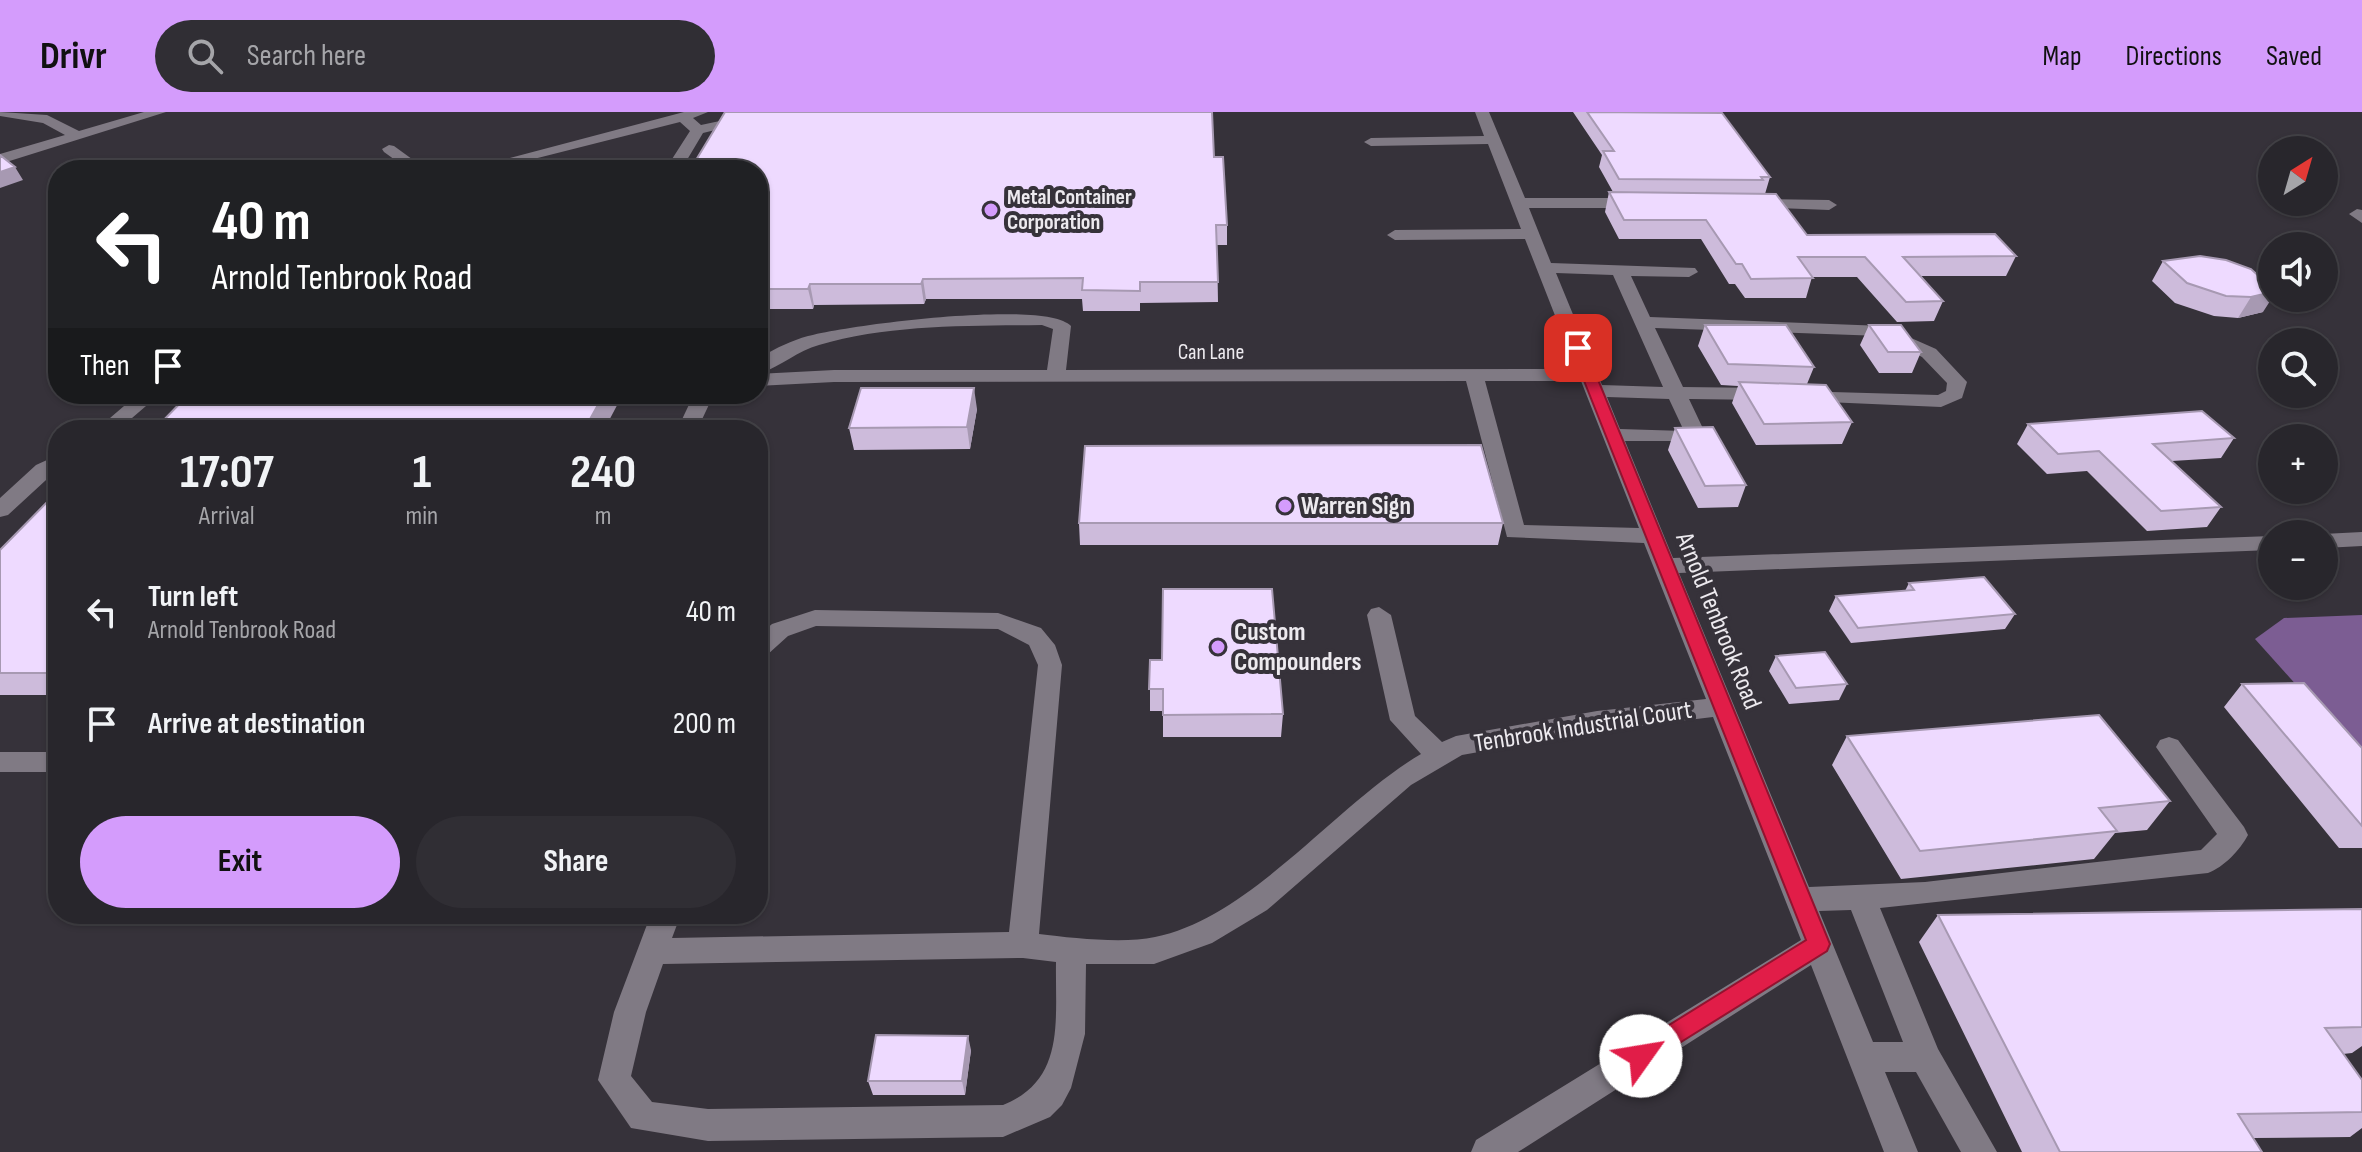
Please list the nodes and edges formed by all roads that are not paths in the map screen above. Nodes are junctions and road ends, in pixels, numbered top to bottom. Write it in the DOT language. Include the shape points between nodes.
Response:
graph roads {
  1 [pos="0,112"];
  2 [pos="159,112"];
  3 [pos="701,112"];
  4 [pos="782,112"];
  5 [pos="1482,112"];
  6 [pos="682,117"];
  7 [pos="698,130"];
  8 [pos="78,136"];
  9 [pos="1493,140"];
  10 [pos="1371,142"];
  11 [pos="389,149"];
  12 [pos="0,159"];
  13 [pos="405,160"];
  14 [pos="512,160"];
  15 [pos="679,160"];
  16 [pos="1519,203"];
  17 [pos="1650,203"];
  18 [pos="1739,204"];
  19 [pos="1829,205"];
  20 [pos="1530,234"];
  21 [pos="1395,235"];
  22 [pos="1544,268"];
  23 [pos="1619,269"];
  24 [pos="1689,272"];
  25 [pos="1643,322"];
  26 [pos="768,360"];
  27 [pos="1474,375"];
  28 [pos="1056,376"];
  29 [pos="768,379"];
  30 [pos="1592,383"];
  31 [pos="1676,393"];
  32 [pos="138,404"];
  33 [pos="118,420"];
  34 [pos="1614,435"];
  35 [pos="48,466"];
  36 [pos="0,510"];
  37 [pos="1654,536"];
  38 [pos="2362,539"];
  39 [pos="2338,540"];
  40 [pos="2258,544"];
  41 [pos="1666,566"];
  42 [pos="1379,615"];
  43 [pos="768,640"];
  44 [pos="1722,707"];
  45 [pos="2169,747"];
  46 [pos="1439,755"];
  47 [pos="0,762"];
  48 [pos="48,762"];
  49 [pos="1861,897"];
  50 [pos="1801,900"];
  51 [pos="663,924"];
  52 [pos="1819,944"];
  53 [pos="1023,945"];
  54 [pos="655,951"];
  55 [pos="1071,951"];
  56 [pos="1864,1057"];
  57 [pos="1925,1057"];
  58 [pos="1488,1152"];
  59 [pos="1901,1152"];
  60 [pos="1980,1152"];
  1 -- 8 [label="street" via="42,117"];
  2 -- 8 [label="street"];
  3 -- 6 [label="street"];
  4 -- 7 [label="street"];
  5 -- 9 [label="street, Arnold Tenbrook Road"];
  6 -- 7 [label="street"];
  6 -- 14 [label="street"];
  7 -- 15 [label="street"];
  8 -- 12 [label="street"];
  9 -- 10 [label="street"];
  9 -- 16 [label="street, Arnold Tenbrook Road"];
  11 -- 13 [label="street"];
  16 -- 17 [label="street"];
  16 -- 20 [label="street, Arnold Tenbrook Road"];
  18 -- 19 [label="street"];
  20 -- 21 [label="street"];
  20 -- 22 [label="street, Arnold Tenbrook Road"];
  22 -- 23 [label="street"];
  22 -- 30 [label="street, Arnold Tenbrook Road"];
  23 -- 24 [label="street"];
  23 -- 25 [label="street"];
  25 -- 31 [label="street"];
  25 -- 31 [label="street, Can Lane" via="1884,331 1929,353 1957,382 1955,394 1941,401"];
  26 -- 28 [label="street" via="806,344 910,322 1043,320 1062,326"];
  27 -- 28 [label="street, Can Lane"];
  27 -- 30 [label="street, Can Lane"];
  27 -- 37 [label="street" via="1515,532"];
  28 -- 29 [label="street, Can Lane"];
  30 -- 31 [label="street, Can Lane"];
  30 -- 34 [label="street, Arnold Tenbrook Road"];
  31 -- 34 [label="street" via="1697,437"];
  32 -- 33 [label="street"];
  34 -- 37 [label="street, Arnold Tenbrook Road"];
  35 -- 36 [label="street"];
  37 -- 41 [label="street, Arnold Tenbrook Road"];
  38 -- 39 [label="street"];
  40 -- 41 [label="street"];
  41 -- 44 [label="street, Arnold Tenbrook Road"];
  42 -- 46 [label="street" via="1403,720"];
  43 -- 53 [label="street" via="780,630 815,618 998,621 1025,628 1044,643 1050,665"];
  44 -- 46 [label="street, Tenbrook Industrial Court" via="1501,736"];
  44 -- 50 [label="street, Arnold Tenbrook Road"];
  45 -- 49 [label="street" via="2234,835 2208,861"];
  46 -- 55 [label="street, Tenbrook Industrial Court" via="1386,790 1257,901 1201,934 1154,951"];
  47 -- 48 [label="street"];
  49 -- 50 [label="street"];
  49 -- 57 [label="street"];
  50 -- 52 [label="street, Arnold Tenbrook Road"];
  51 -- 54 [label="street"];
  52 -- 56 [label="street, Arnold Tenbrook Road"];
  52 -- 58 [label="street"];
  53 -- 54 [label="street, Tenbrook Industrial Court"];
  53 -- 55 [label="street, Tenbrook Industrial Court"];
  54 -- 55 [label="street" via="630,1012 614,1080 643,1117 708,1125 1003,1121 1041,1105 1063,1072"];
  56 -- 57 [label="street"];
  56 -- 59 [label="street, Arnold Tenbrook Road"];
  57 -- 60 [label="street"];
}
